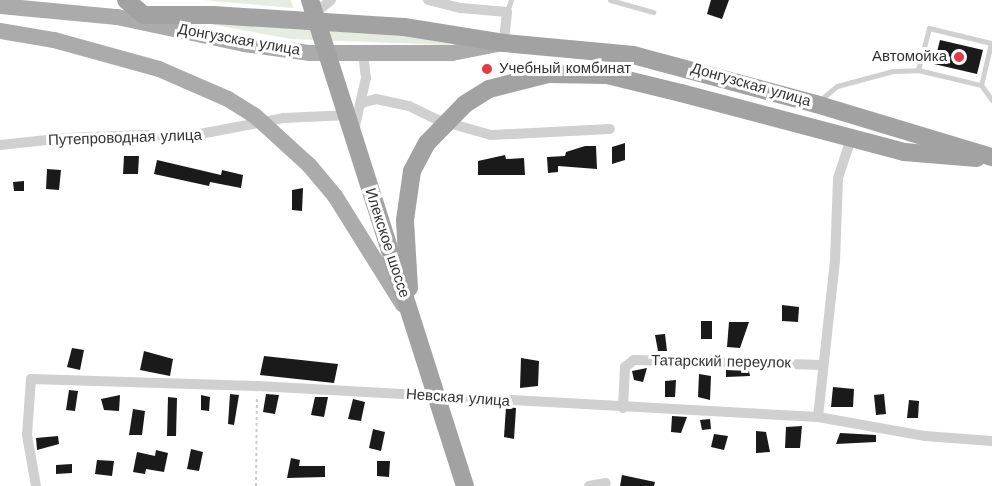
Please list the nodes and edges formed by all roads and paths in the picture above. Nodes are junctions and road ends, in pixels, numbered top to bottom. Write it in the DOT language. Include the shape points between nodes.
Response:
graph roads {
  1 [pos="126,0"];
  2 [pos="310,0"];
  3 [pos="331,0"];
  4 [pos="428,0"];
  5 [pos="511,0"];
  6 [pos="610,0"];
  7 [pos="0,6"];
  8 [pos="507,12"];
  9 [pos="652,12"];
  10 [pos="144,15"];
  11 [pos="117,17"];
  12 [pos="305,20"];
  13 [pos="0,31"];
  14 [pos="504,43"];
  15 [pos="363,53"];
  16 [pos="918,70"];
  17 [pos="981,85"];
  18 [pos="992,99"];
  19 [pos="362,103"];
  20 [pos="816,104"];
  21 [pos="355,115"];
  22 [pos="610,129"];
  23 [pos="851,139"];
  24 [pos="0,145"];
  25 [pos="992,157"];
  26 [pos="410,317"];
  27 [pos="824,365"];
  28 [pos="258,386"];
  29 [pos="430,396"];
  30 [pos="623,408"];
  31 [pos="818,417"];
  32 [pos="992,441"];
  33 [pos="606,483"];
  34 [pos="36,486"];
  35 [pos="256,486"];
  36 [pos="459,486"];
  37 [pos="465,486"];
  38 [pos="589,486"];
  1 -- 10 [label="highway"];
  2 -- 26 [label="highway, Илекское шоссе, bridge"];
  3 -- 12 [label="street"];
  4 -- 8 [label="street"];
  5 -- 8 [label="lane"];
  6 -- 9 [label="lane"];
  7 -- 11 [label="main road, Донгузская улица"];
  8 -- 14 [label="street"];
  10 -- 11 [label="main road, Донгузская улица"];
  10 -- 12 [label="highway, Донгузская улица"];
  11 -- 15 [label="main road, Донгузская улица" via="279,49"];
  12 -- 14 [label="highway, Донгузская улица" via="456,33"];
  13 -- 26 [label="main road, bridge" via="54,40 159,69 228,99 254,115 335,196"];
  14 -- 15 [label="main road, Донгузская улица" via="452,53"];
  14 -- 20 [label="highway, Донгузская улица" via="633,55"];
  15 -- 19 [label="street"];
  16 -- 17 [label="lane"];
  16 -- 17 [label="lane" via="929,28 960,35 991,43"];
  16 -- 20 [label="lane" via="893,71 837,86"];
  17 -- 18 [label="lane"];
  19 -- 21 [label="street"];
  19 -- 22 [label="street" via="376,99 409,106 438,120 491,135"];
  20 -- 25 [label="highway, Донгузская улица"];
  21 -- 24 [label="street, Путепроводная улица" via="284,118 179,138 66,138"];
  21 -- 29 [label="street" via="355,152"];
  23 -- 25 [label="highway" via="947,158"];
  23 -- 26 [label="highway, bridge" via="607,75 549,74 489,89 465,104 427,143 412,171 405,220"];
  23 -- 27 [label="street" via="838,178 835,261"];
  26 -- 37 [label="highway, Илекское шоссе, bridge"];
  27 -- 30 [label="street, Татарский переулок" via="634,360 625,367"];
  27 -- 31 [label="street"];
  28 -- 29 [label="street, Невская улица"];
  28 -- 34 [label="street, Невская улица" via="31,379 27,435"];
  28 -- 35 [label="path"];
  29 -- 30 [label="street, Невская улица"];
  29 -- 36 [label="street"];
  30 -- 31 [label="street, Невская улица"];
  31 -- 32 [label="street, Невская улица" via="925,436"];
  33 -- 38 [label="street"];
}
